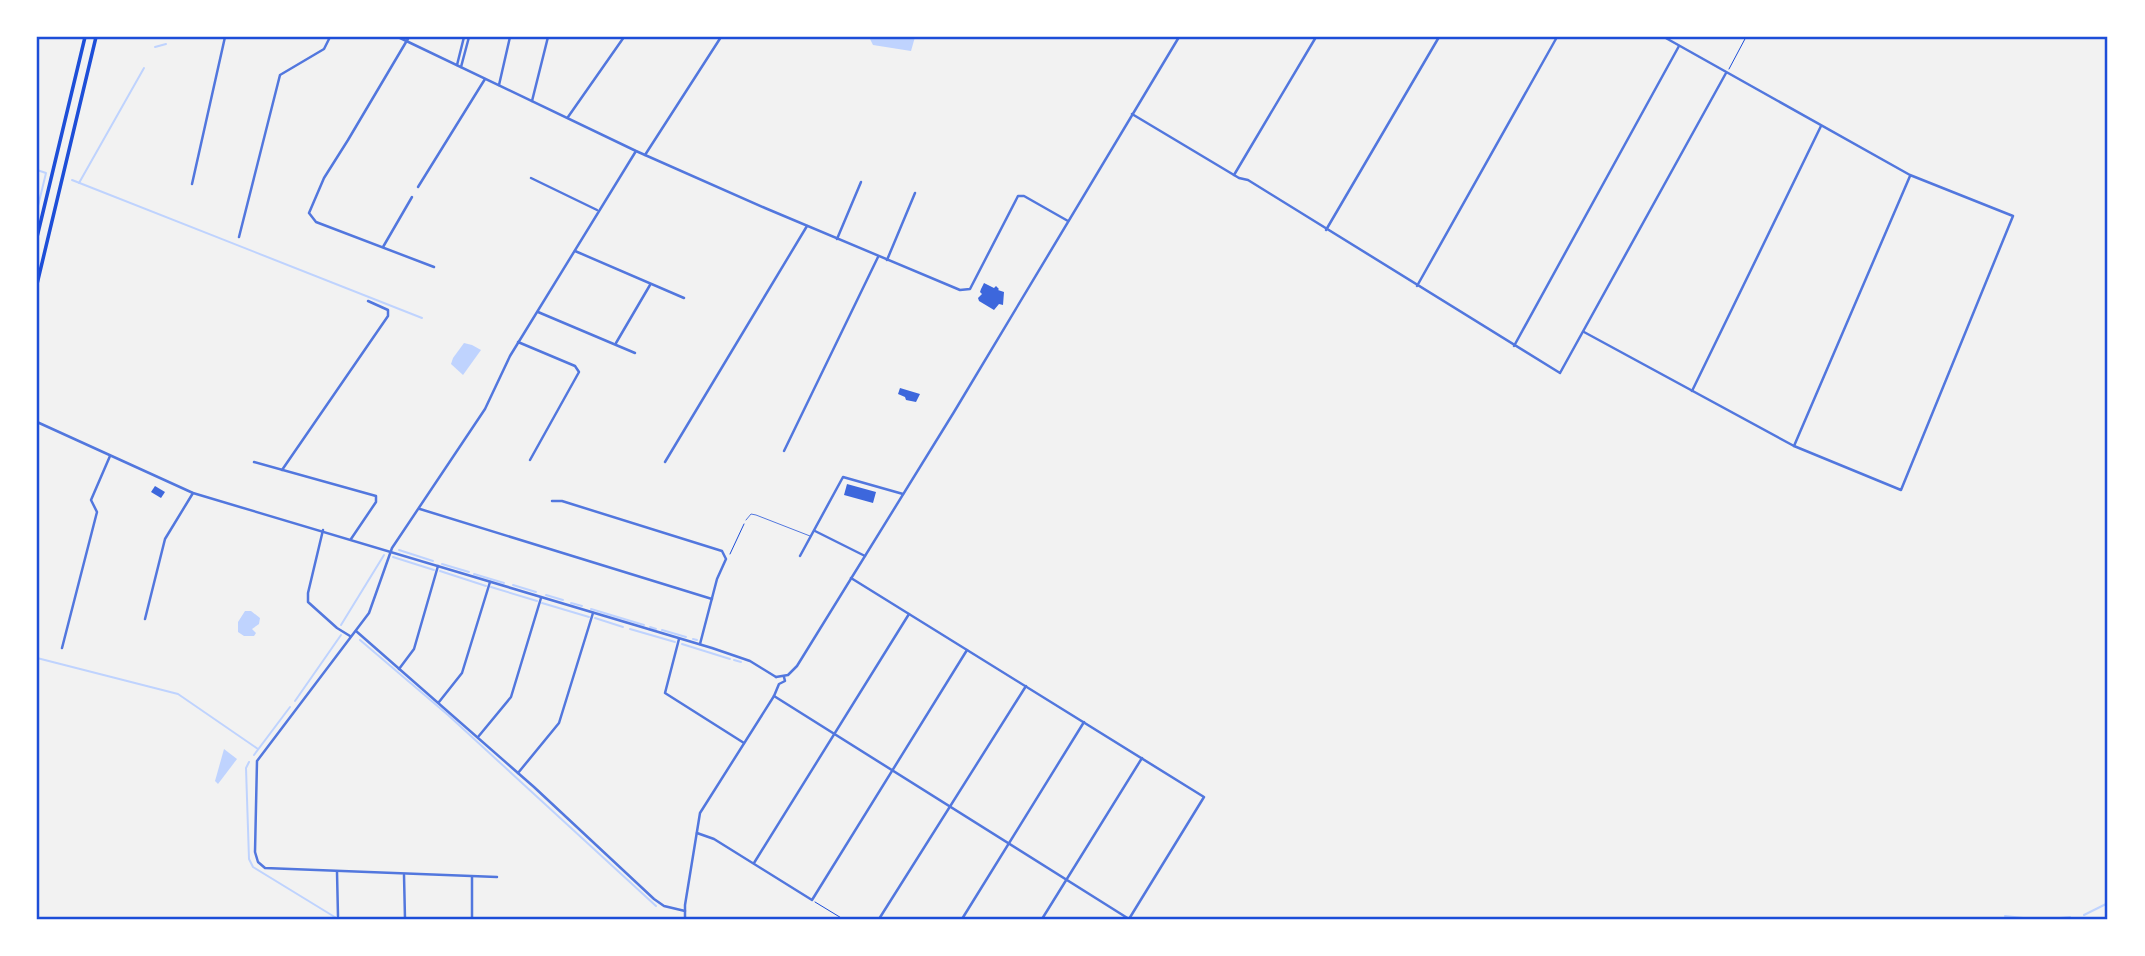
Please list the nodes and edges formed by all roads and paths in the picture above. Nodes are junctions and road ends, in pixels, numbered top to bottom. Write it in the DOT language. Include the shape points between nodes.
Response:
graph roads {
  1 [pos="96,37"];
  2 [pos="225,37"];
  3 [pos="330,37"];
  4 [pos="398,37"];
  5 [pos="466,37"];
  6 [pos="510,37"];
  7 [pos="548,37"];
  8 [pos="624,37"];
  9 [pos="721,37"];
  10 [pos="1179,37"];
  11 [pos="1316,37"];
  12 [pos="1438,37"];
  13 [pos="1557,37"];
  14 [pos="1664,37"];
  15 [pos="1746,37"];
  16 [pos="85,38"];
  17 [pos="408,39"];
  18 [pos="1679,46"];
  19 [pos="457,65"];
  20 [pos="461,67"];
  21 [pos="1726,73"];
  22 [pos="485,79"];
  23 [pos="499,85"];
  24 [pos="532,102"];
  25 [pos="1132,114"];
  26 [pos="567,118"];
  27 [pos="1821,126"];
  28 [pos="636,151"];
  29 [pos="645,155"];
  30 [pos="1234,175"];
  31 [pos="1910,175"];
  32 [pos="531,178"];
  33 [pos="860,182"];
  34 [pos="191,184"];
  35 [pos="418,187"];
  36 [pos="915,193"];
  37 [pos="412,197"];
  38 [pos="598,210"];
  39 [pos="1068,221"];
  40 [pos="807,226"];
  41 [pos="1326,230"];
  42 [pos="37,237"];
  43 [pos="239,237"];
  44 [pos="837,239"];
  45 [pos="383,247"];
  46 [pos="574,251"];
  47 [pos="878,257"];
  48 [pos="887,260"];
  49 [pos="434,267"];
  50 [pos="650,284"];
  51 [pos="37,285"];
  52 [pos="1417,286"];
  53 [pos="684,298"];
  54 [pos="368,302"];
  55 [pos="537,311"];
  56 [pos="1584,331"];
  57 [pos="518,342"];
  58 [pos="616,343"];
  59 [pos="1514,346"];
  60 [pos="635,353"];
  61 [pos="1692,391"];
  62 [pos="37,422"];
  63 [pos="1794,446"];
  64 [pos="784,451"];
  65 [pos="110,456"];
  66 [pos="530,460"];
  67 [pos="254,462"];
  68 [pos="665,462"];
  69 [pos="282,470"];
  70 [pos="193,493"];
  71 [pos="903,494"];
  72 [pos="552,501"];
  73 [pos="419,509"];
  74 [pos="746,520"];
  75 [pos="323,530"];
  76 [pos="814,530"];
  77 [pos="810,536"];
  78 [pos="351,539"];
  79 [pos="391,551"];
  80 [pos="800,556"];
  81 [pos="865,556"];
  82 [pos="726,559"];
  83 [pos="438,566"];
  84 [pos="851,579"];
  85 [pos="489,582"];
  86 [pos="541,598"];
  87 [pos="712,599"];
  88 [pos="593,614"];
  89 [pos="909,614"];
  90 [pos="145,619"];
  91 [pos="355,630"];
  92 [pos="350,636"];
  93 [pos="679,639"];
  94 [pos="699,645"];
  95 [pos="62,648"];
  96 [pos="967,650"];
  97 [pos="399,669"];
  98 [pos="776,677"];
  99 [pos="784,677"];
  100 [pos="779,684"];
  101 [pos="1026,686"];
  102 [pos="774,696"];
  103 [pos="439,702"];
  104 [pos="1084,722"];
  105 [pos="834,734"];
  106 [pos="478,737"];
  107 [pos="744,743"];
  108 [pos="1142,758"];
  109 [pos="892,770"];
  110 [pos="519,773"];
  111 [pos="950,807"];
  112 [pos="696,833"];
  113 [pos="1009,843"];
  114 [pos="754,863"];
  115 [pos="337,872"];
  116 [pos="404,875"];
  117 [pos="471,877"];
  118 [pos="497,877"];
  119 [pos="1067,880"];
  120 [pos="812,900"];
  121 [pos="685,911"];
  122 [pos="338,916"];
  123 [pos="405,919"];
  124 [pos="472,919"];
  125 [pos="685,919"];
  126 [pos="843,919"];
  127 [pos="880,919"];
  128 [pos="962,919"];
  129 [pos="1042,919"];
  130 [pos="1129,919"];
  1 -- 51 [label="main road"];
  2 -- 34 [label="street"];
  3 -- 43 [label="street" via="324,49 280,75"];
  4 -- 17 [label="street"];
  5 -- 19 [label="street"];
  5 -- 20 [label="street"];
  6 -- 23 [label="street"];
  7 -- 24 [label="street"];
  8 -- 26 [label="street"];
  9 -- 29 [label="street"];
  10 -- 25 [label="street"];
  11 -- 30 [label="street"];
  12 -- 41 [label="street"];
  13 -- 52 [label="street"];
  14 -- 18 [label="street"];
  15 -- 21 [label="path"];
  16 -- 42 [label="main road"];
  17 -- 19 [label="street"];
  17 -- 45 [label="street" via="320,184 309,210 316,222"];
  18 -- 21 [label="street"];
  18 -- 59 [label="street"];
  19 -- 20 [label="street"];
  20 -- 22 [label="street"];
  21 -- 27 [label="street"];
  21 -- 56 [label="street"];
  22 -- 23 [label="street"];
  22 -- 35 [label="street"];
  23 -- 24 [label="street"];
  24 -- 26 [label="street"];
  25 -- 30 [label="street"];
  25 -- 39 [label="street"];
  26 -- 28 [label="street"];
  27 -- 31 [label="street"];
  27 -- 61 [label="street"];
  28 -- 29 [label="street"];
  28 -- 38 [label="street"];
  29 -- 40 [label="street"];
  30 -- 41 [label="street"];
  31 -- 63 [label="street"];
  31 -- 63 [label="street" via="2013,216 1901,490"];
  32 -- 38 [label="street"];
  33 -- 44 [label="street"];
  36 -- 48 [label="street"];
  37 -- 45 [label="street"];
  38 -- 46 [label="street"];
  39 -- 48 [label="street" via="1018,196 966,291"];
  39 -- 71 [label="street"];
  40 -- 44 [label="street"];
  40 -- 68 [label="street"];
  41 -- 52 [label="street"];
  44 -- 47 [label="street"];
  45 -- 49 [label="street"];
  46 -- 50 [label="street"];
  46 -- 55 [label="street"];
  47 -- 48 [label="street"];
  47 -- 64 [label="street"];
  50 -- 53 [label="street"];
  50 -- 58 [label="street"];
  52 -- 59 [label="street"];
  54 -- 69 [label="street" via="388,310 388,316"];
  55 -- 57 [label="street"];
  55 -- 60 [label="street"];
  56 -- 59 [label="street" via="1561,372"];
  56 -- 61 [label="street"];
  57 -- 66 [label="street" via="579,371"];
  57 -- 73 [label="street" via="485,410"];
  61 -- 63 [label="street"];
  62 -- 65 [label="street"];
  65 -- 70 [label="street"];
  65 -- 95 [label="street" via="90,500 97,512"];
  67 -- 69 [label="street"];
  69 -- 78 [label="street" via="376,496"];
  70 -- 75 [label="street"];
  70 -- 90 [label="street" via="165,539"];
  71 -- 76 [label="street" via="843,477"];
  71 -- 81 [label="street"];
  72 -- 82 [label="street" via="718,549"];
  73 -- 79 [label="street"];
  73 -- 87 [label="street"];
  74 -- 77 [label="lane" via="756,515"];
  74 -- 82 [label="path"];
  75 -- 78 [label="street"];
  75 -- 92 [label="street" via="309,602"];
  76 -- 77 [label="street"];
  76 -- 81 [label="street"];
  77 -- 80 [label="street"];
  78 -- 79 [label="street"];
  79 -- 83 [label="street"];
  79 -- 91 [label="street" via="374,605"];
  81 -- 84 [label="street"];
  82 -- 87 [label="street"];
  83 -- 85 [label="street"];
  83 -- 97 [label="street" via="414,649"];
  84 -- 89 [label="street"];
  84 -- 99 [label="street" via="797,666"];
  85 -- 86 [label="street"];
  85 -- 103 [label="street" via="462,673"];
  86 -- 88 [label="street"];
  86 -- 106 [label="street" via="509,701"];
  87 -- 94 [label="street"];
  88 -- 93 [label="street"];
  88 -- 110 [label="street" via="559,723"];
  89 -- 96 [label="street"];
  89 -- 105 [label="street"];
  91 -- 92 [label="street"];
  91 -- 97 [label="street"];
  92 -- 115 [label="street" via="255,764 258,862 270,870"];
  93 -- 94 [label="street"];
  93 -- 107 [label="street" via="665,693"];
  94 -- 98 [label="street" via="750,661"];
  96 -- 101 [label="street"];
  96 -- 109 [label="street"];
  97 -- 103 [label="street"];
  98 -- 99 [label="street"];
  98 -- 100 [label="street"];
  99 -- 100 [label="street"];
  100 -- 102 [label="street"];
  101 -- 104 [label="street"];
  101 -- 111 [label="street"];
  102 -- 105 [label="street"];
  102 -- 107 [label="street"];
  103 -- 106 [label="street"];
  104 -- 108 [label="street"];
  104 -- 113 [label="street"];
  105 -- 109 [label="street"];
  105 -- 114 [label="street"];
  106 -- 110 [label="street"];
  107 -- 112 [label="street" via="702,810"];
  108 -- 119 [label="street"];
  108 -- 130 [label="street" via="1205,797"];
  109 -- 111 [label="street"];
  109 -- 120 [label="street"];
  110 -- 121 [label="street" via="659,903"];
  111 -- 113 [label="street"];
  111 -- 127 [label="street"];
  112 -- 114 [label="street"];
  112 -- 121 [label="street"];
  113 -- 119 [label="street"];
  113 -- 128 [label="street"];
  114 -- 120 [label="street"];
  115 -- 116 [label="street"];
  115 -- 122 [label="street"];
  116 -- 117 [label="street"];
  116 -- 123 [label="street"];
  117 -- 118 [label="street"];
  117 -- 124 [label="street"];
  119 -- 129 [label="street"];
  119 -- 130 [label="street"];
  120 -- 126 [label="path"];
  121 -- 125 [label="street"];
}
